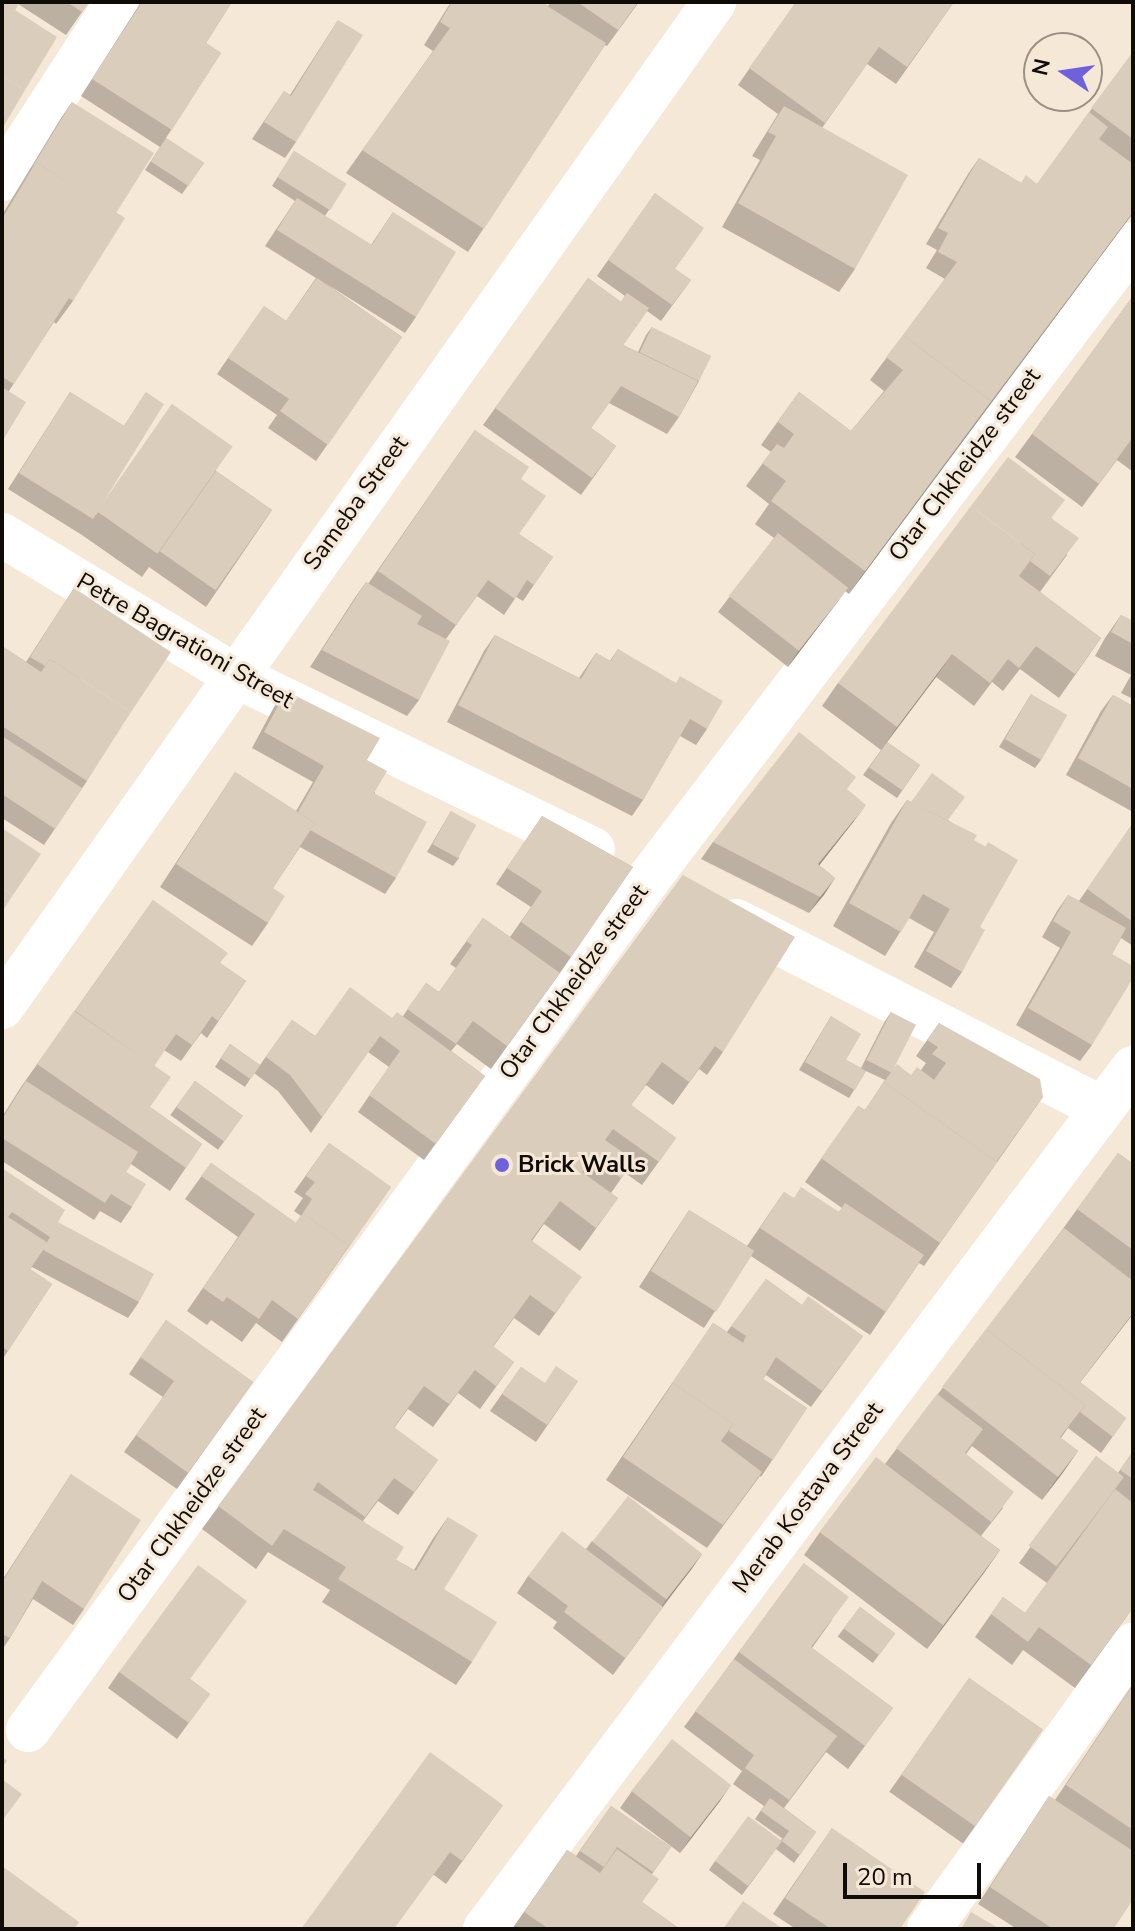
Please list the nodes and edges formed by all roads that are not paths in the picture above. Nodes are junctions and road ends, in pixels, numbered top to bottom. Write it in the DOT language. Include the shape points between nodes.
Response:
graph roads {
  1 [pos="117,2"];
  2 [pos="714,2"];
  3 [pos="2,179"];
  4 [pos="1133,244"];
  5 [pos="2,535"];
  6 [pos="234,675"];
  7 [pos="650,877"];
  8 [pos="2,1007"];
  9 [pos="1133,1068"];
  10 [pos="1101,1108"];
  11 [pos="1133,1645"];
  12 [pos="28,1730"];
  13 [pos="485,1929"];
  14 [pos="929,1929"];
  1 -- 3 [label="street"];
  2 -- 6 [label="street, Sameba Street"];
  4 -- 7 [label="street, Otar Chkheidze street"];
  5 -- 6 [label="street, Petre Bagrationi Street"];
  6 -- 7 [label="street, Petre Bagrationi Street"];
  6 -- 8 [label="street, Sameba Street"];
  7 -- 10 [label="street, Petre Bagrationi Street"];
  7 -- 12 [label="street, Otar Chkheidze street"];
  9 -- 10 [label="street, Merab Kostava Street"];
  10 -- 13 [label="street, Merab Kostava Street"];
  11 -- 14 [label="street"];
}
